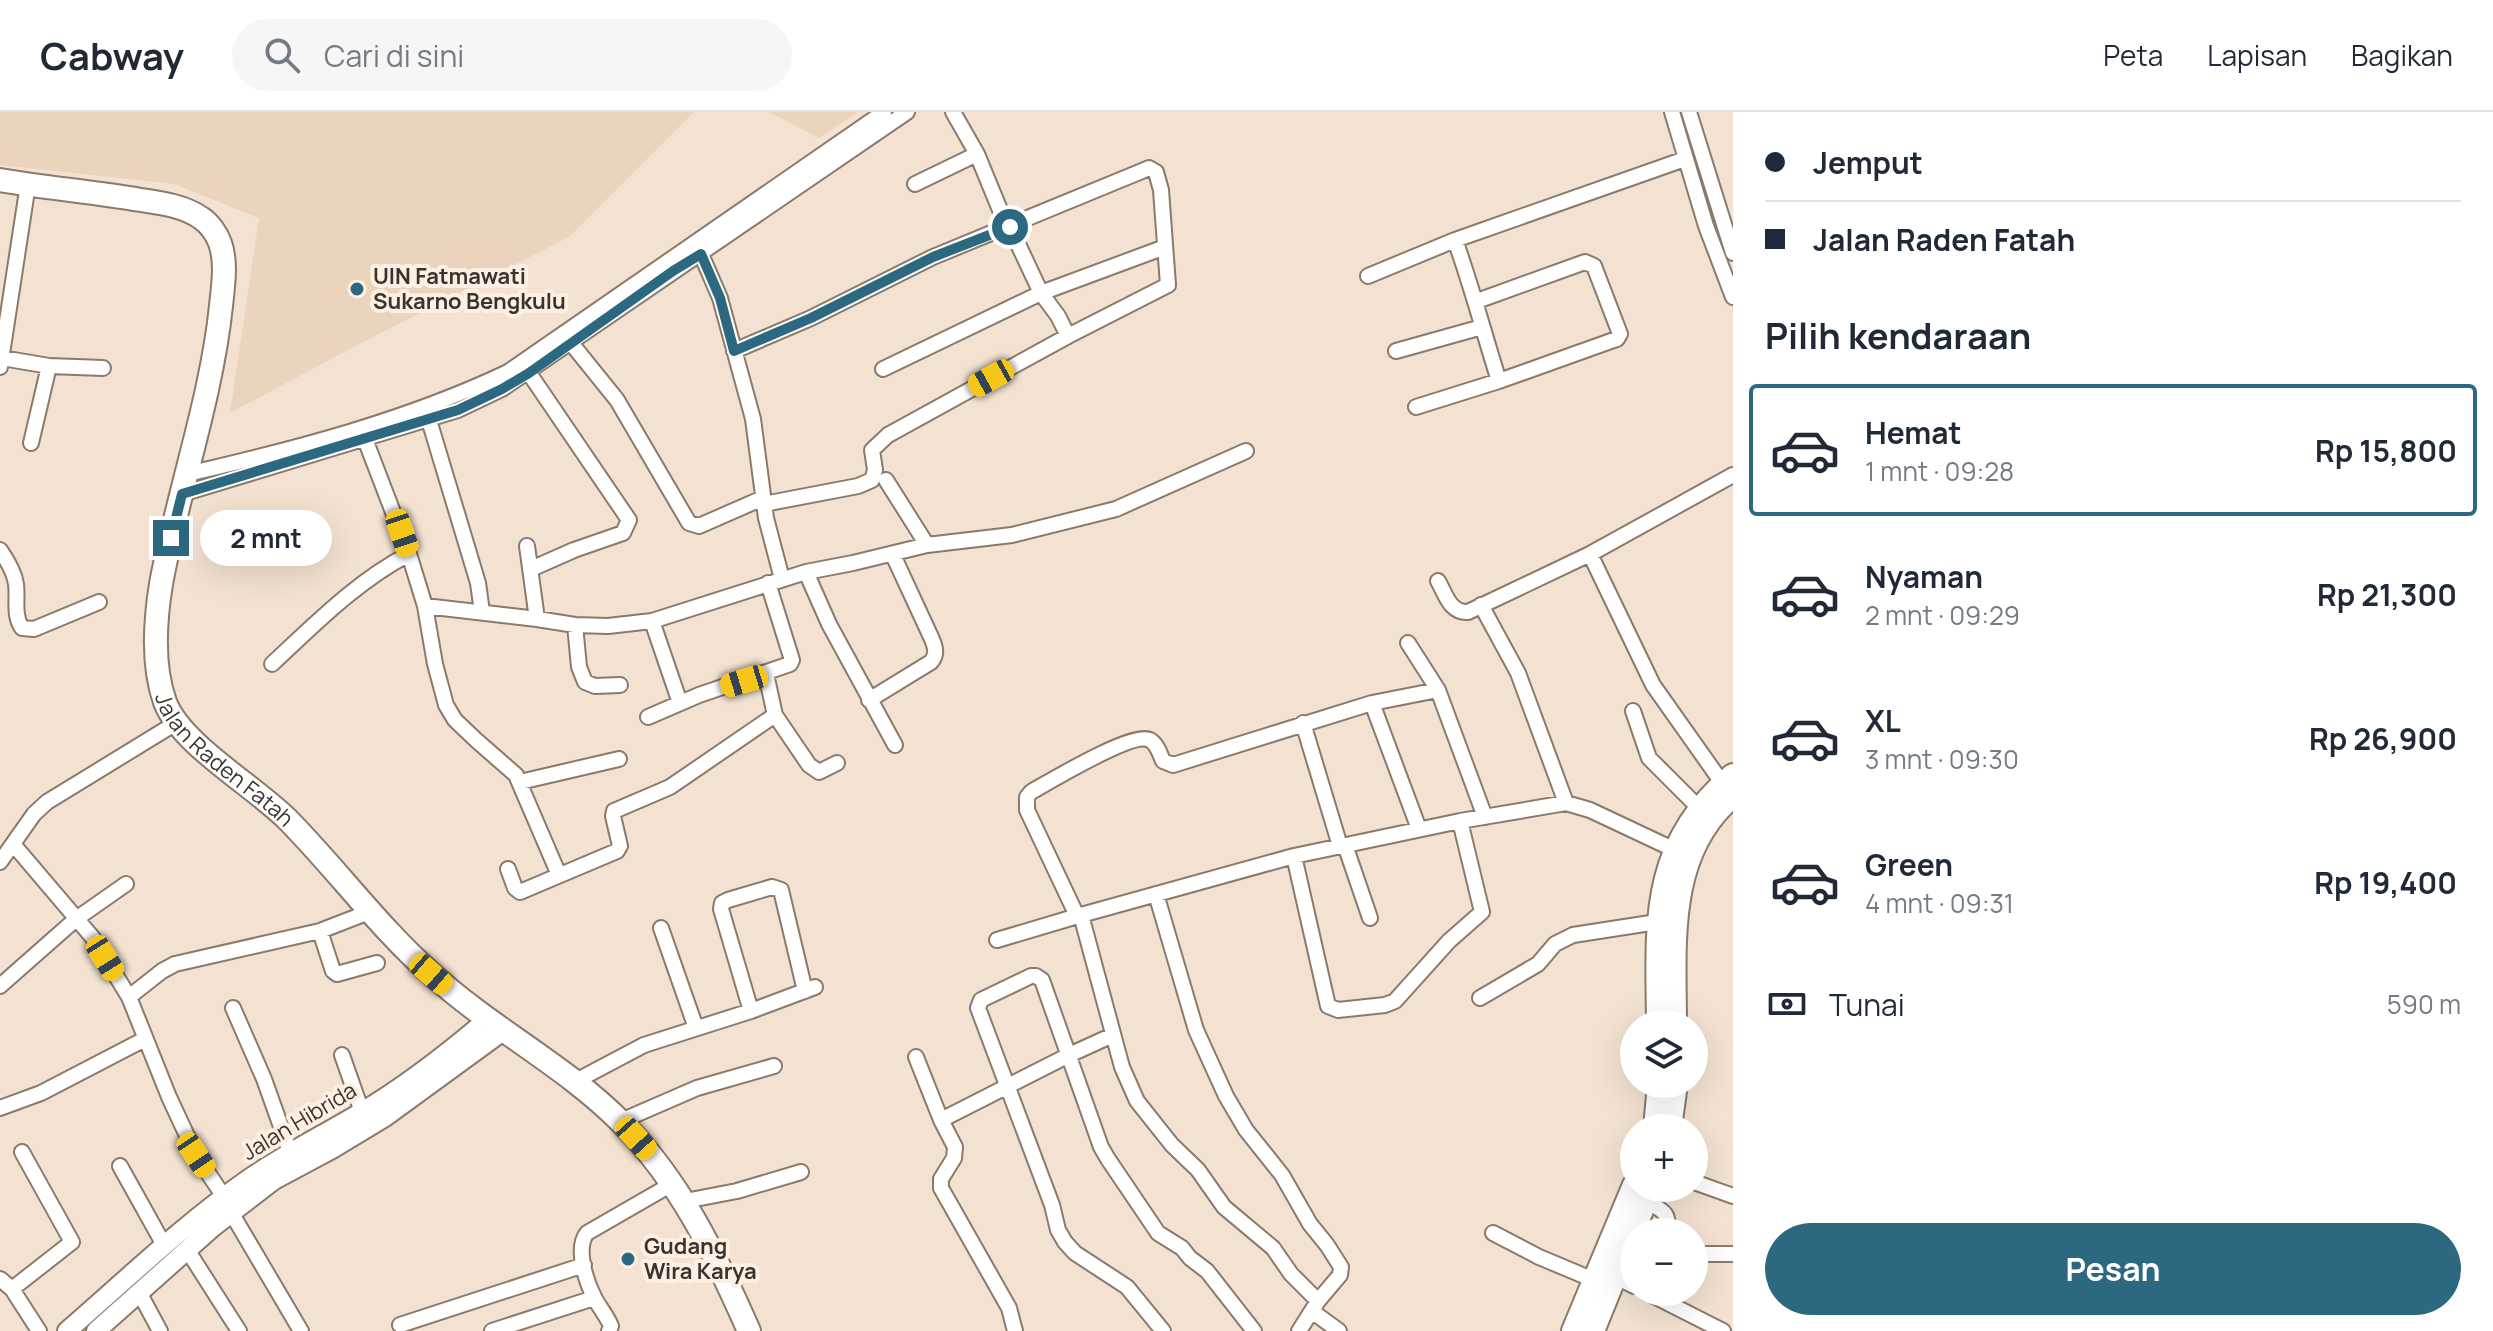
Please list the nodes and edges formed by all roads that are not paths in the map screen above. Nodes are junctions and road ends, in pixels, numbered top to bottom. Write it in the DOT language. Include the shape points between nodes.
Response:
graph roads {
  1 [pos="884,112"];
  2 [pos="907,112"];
  3 [pos="953,112"];
  4 [pos="1672,112"];
  5 [pos="1689,112"];
  6 [pos="1689,139"];
  7 [pos="848,144"];
  8 [pos="977,154"];
  9 [pos="1685,159"];
  10 [pos="0,180"];
  11 [pos="28,184"];
  12 [pos="915,184"];
  13 [pos="1009,227"];
  14 [pos="1455,240"];
  15 [pos="1731,243"];
  16 [pos="1165,247"];
  17 [pos="701,254"];
  18 [pos="669,266"];
  19 [pos="1368,276"];
  20 [pos="1041,293"];
  21 [pos="1733,297"];
  22 [pos="1477,301"];
  23 [pos="1482,327"];
  24 [pos="1068,336"];
  25 [pos="571,343"];
  26 [pos="734,351"];
  27 [pos="1396,351"];
  28 [pos="1,362"];
  29 [pos="49,366"];
  30 [pos="103,368"];
  31 [pos="883,369"];
  32 [pos="529,373"];
  33 [pos="1499,381"];
  34 [pos="1416,407"];
  35 [pos="431,414"];
  36 [pos="365,439"];
  37 [pos="31,443"];
  38 [pos="1246,451"];
  39 [pos="1733,475"];
  40 [pos="886,480"];
  41 [pos="185,484"];
  42 [pos="763,501"];
  43 [pos="927,545"];
  44 [pos="527,546"];
  45 [pos="0,550"];
  46 [pos="409,554"];
  47 [pos="1590,554"];
  48 [pos="893,555"];
  49 [pos="531,569"];
  50 [pos="806,572"];
  51 [pos="775,581"];
  52 [pos="1438,581"];
  53 [pos="99,602"];
  54 [pos="1481,605"];
  55 [pos="425,606"];
  56 [pos="482,612"];
  57 [pos="537,619"];
  58 [pos="652,621"];
  59 [pos="575,625"];
  60 [pos="1408,643"];
  61 [pos="272,664"];
  62 [pos="766,674"];
  63 [pos="620,685"];
  64 [pos="1438,690"];
  65 [pos="869,700"];
  66 [pos="680,703"];
  67 [pos="1372,703"];
  68 [pos="1633,711"];
  69 [pos="775,715"];
  70 [pos="648,717"];
  71 [pos="176,723"];
  72 [pos="1303,723"];
  73 [pos="895,745"];
  74 [pos="619,759"];
  75 [pos="837,763"];
  76 [pos="520,782"];
  77 [pos="1730,785"];
  78 [pos="1566,803"];
  79 [pos="1699,808"];
  80 [pos="1485,817"];
  81 [pos="1460,821"];
  82 [pos="1419,829"];
  83 [pos="13,844"];
  84 [pos="1342,845"];
  85 [pos="1675,850"];
  86 [pos="1294,856"];
  87 [pos="0,862"];
  88 [pos="508,869"];
  89 [pos="559,875"];
  90 [pos="126,884"];
  91 [pos="1156,894"];
  92 [pos="369,912"];
  93 [pos="1079,916"];
  94 [pos="1370,918"];
  95 [pos="76,919"];
  96 [pos="1657,922"];
  97 [pos="661,928"];
  98 [pos="320,931"];
  99 [pos="997,940"];
  100 [pos="377,963"];
  101 [pos="0,986"];
  102 [pos="129,997"];
  103 [pos="1480,998"];
  104 [pos="233,1008"];
  105 [pos="1658,1010"];
  106 [pos="1675,1010"];
  107 [pos="751,1011"];
  108 [pos="495,1025"];
  109 [pos="696,1028"];
  110 [pos="1113,1035"];
  111 [pos="145,1039"];
  112 [pos="342,1055"];
  113 [pos="1069,1055"];
  114 [pos="916,1057"];
  115 [pos="774,1066"];
  116 [pos="574,1082"];
  117 [pos="1009,1086"];
  118 [pos="0,1108"];
  119 [pos="362,1112"];
  120 [pos="941,1120"];
  121 [pos="621,1121"];
  122 [pos="22,1152"];
  123 [pos="290,1152"];
  124 [pos="120,1166"];
  125 [pos="801,1172"];
  126 [pos="1708,1187"];
  127 [pos="678,1192"];
  128 [pos="1733,1196"];
  129 [pos="1640,1202"];
  130 [pos="1655,1202"];
  131 [pos="228,1205"];
  132 [pos="1667,1218"];
  133 [pos="1493,1233"];
  134 [pos="164,1245"];
  135 [pos="188,1251"];
  136 [pos="1708,1254"];
  137 [pos="1733,1254"];
  138 [pos="584,1265"];
  139 [pos="1611,1278"];
  140 [pos="6,1284"];
  141 [pos="139,1292"];
  142 [pos="594,1298"];
  143 [pos="1315,1306"];
  144 [pos="1674,1306"];
  145 [pos="400,1325"];
  146 [pos="39,1331"];
  147 [pos="67,1331"];
  148 [pos="96,1331"];
  149 [pos="160,1331"];
  150 [pos="239,1331"];
  151 [pos="301,1331"];
  152 [pos="492,1331"];
  153 [pos="609,1331"];
  154 [pos="749,1331"];
  155 [pos="1015,1331"];
  156 [pos="1163,1331"];
  157 [pos="1254,1331"];
  158 [pos="1299,1331"];
  159 [pos="1339,1331"];
  160 [pos="1573,1331"];
  161 [pos="1593,1331"];
  162 [pos="1723,1331"];
  1 -- 7 [label="street"];
  2 -- 7 [label="street"];
  3 -- 8 [label="street"];
  4 -- 6 [label="street"];
  5 -- 6 [label="street"];
  6 -- 9 [label="street"];
  6 -- 15 [label="street"];
  7 -- 17 [label="street"];
  7 -- 18 [label="street"];
  8 -- 12 [label="street"];
  8 -- 13 [label="street"];
  9 -- 14 [label="street"];
  9 -- 21 [label="street"];
  10 -- 11 [label="highway, Jalan Raden Fatah"];
  11 -- 28 [label="street"];
  11 -- 41 [label="highway, Jalan Raden Fatah" via="170,205 201,218 220,243 218,335"];
  13 -- 16 [label="street" via="1149,168 1156,172 1161,190"];
  13 -- 20 [label="street"];
  13 -- 26 [label="street"];
  14 -- 19 [label="street"];
  14 -- 22 [label="street"];
  16 -- 20 [label="street"];
  16 -- 24 [label="street" via="1168,285"];
  17 -- 18 [label="street"];
  17 -- 26 [label="street"];
  18 -- 25 [label="street"];
  18 -- 35 [label="street" via="508,372"];
  20 -- 24 [label="street"];
  20 -- 31 [label="street"];
  22 -- 23 [label="street"];
  22 -- 33 [label="street" via="1590,263 1620,334"];
  23 -- 27 [label="street"];
  23 -- 33 [label="street"];
  24 -- 42 [label="street" via="888,435 872,450 872,480"];
  25 -- 32 [label="street"];
  25 -- 42 [label="street" via="617,400 689,523 699,526"];
  26 -- 42 [label="street" via="753,419"];
  28 -- 29 [label="street"];
  29 -- 30 [label="street"];
  29 -- 37 [label="street"];
  32 -- 35 [label="street" via="469,405"];
  32 -- 49 [label="street" via="629,520 623,533"];
  33 -- 34 [label="street"];
  35 -- 36 [label="street"];
  35 -- 41 [label="street" via="272,454"];
  35 -- 56 [label="street"];
  36 -- 41 [label="street"];
  36 -- 46 [label="street"];
  38 -- 43 [label="street" via="1116,509 1012,535"];
  39 -- 47 [label="street"];
  40 -- 43 [label="street"];
  41 -- 71 [label="highway, Jalan Raden Fatah" via="156,623 164,700"];
  42 -- 51 [label="street"];
  43 -- 48 [label="street"];
  44 -- 49 [label="street"];
  45 -- 53 [label="street" via="9,562 17,614 27,631"];
  46 -- 55 [label="street"];
  46 -- 61 [label="street" via="330,609"];
  47 -- 54 [label="street"];
  47 -- 77 [label="street" via="1653,685"];
  48 -- 50 [label="street"];
  48 -- 65 [label="street" via="935,646 935,657"];
  49 -- 57 [label="street"];
  50 -- 51 [label="street"];
  50 -- 65 [label="street"];
  51 -- 58 [label="street"];
  51 -- 62 [label="street" via="792,660"];
  52 -- 54 [label="street" via="1457,611"];
  54 -- 78 [label="street" via="1518,673"];
  55 -- 56 [label="street"];
  55 -- 76 [label="street" via="446,705"];
  56 -- 57 [label="street"];
  57 -- 59 [label="street"];
  58 -- 59 [label="street"];
  58 -- 66 [label="street"];
  59 -- 63 [label="street" via="585,682"];
  60 -- 64 [label="street"];
  62 -- 66 [label="street"];
  62 -- 69 [label="street"];
  64 -- 67 [label="street"];
  64 -- 80 [label="street"];
  65 -- 73 [label="street"];
  66 -- 70 [label="street"];
  67 -- 72 [label="street"];
  67 -- 82 [label="street"];
  68 -- 79 [label="street" via="1649,758"];
  69 -- 75 [label="street" via="814,770"];
  69 -- 89 [label="street" via="670,787 614,811 619,849"];
  71 -- 83 [label="street" via="47,802"];
  71 -- 92 [label="highway, Jalan Raden Fatah" via="287,819"];
  72 -- 84 [label="street"];
  72 -- 93 [label="street" via="1173,765 1163,761 1155,744 1140,738 1088,759 1031,792 1027,810"];
  74 -- 76 [label="street"];
  76 -- 89 [label="street"];
  77 -- 79 [label="highway"];
  77 -- 106 [label="highway" via="1697,840 1682,880 1674,922"];
  78 -- 80 [label="street"];
  78 -- 85 [label="street"];
  79 -- 85 [label="highway"];
  80 -- 81 [label="street"];
  81 -- 82 [label="street"];
  81 -- 86 [label="street" via="1482,912 1403,994 1385,1005 1338,1010 1328,1006"];
  82 -- 84 [label="street"];
  83 -- 87 [label="street"];
  83 -- 95 [label="street"];
  84 -- 86 [label="street"];
  84 -- 94 [label="street"];
  85 -- 96 [label="highway"];
  86 -- 91 [label="street"];
  88 -- 89 [label="street" via="520,892"];
  90 -- 95 [label="street"];
  91 -- 93 [label="street"];
  91 -- 143 [label="street" via="1196,1030 1226,1096 1339,1263 1340,1275"];
  92 -- 98 [label="street"];
  92 -- 108 [label="highway, Jalan Raden Fatah" via="431,974"];
  93 -- 99 [label="street"];
  93 -- 110 [label="street"];
  95 -- 101 [label="street"];
  95 -- 102 [label="street"];
  96 -- 103 [label="street" via="1561,939 1538,964"];
  96 -- 105 [label="highway"];
  97 -- 109 [label="street"];
  98 -- 100 [label="street" via="337,974"];
  98 -- 102 [label="street" via="183,961"];
  102 -- 111 [label="street"];
  104 -- 123 [label="street"];
  107 -- 107 [label="street" via="722,903 772,887 781,890 810,989"];
  107 -- 109 [label="street"];
  108 -- 116 [label="highway, Jalan Raden Fatah"];
  108 -- 119 [label="main road, Jalan Hibrida"];
  108 -- 131 [label="main road" via="385,1117"];
  109 -- 116 [label="street" via="644,1045"];
  110 -- 113 [label="street"];
  110 -- 143 [label="street" via="1137,1101 1224,1207 1273,1248"];
  111 -- 118 [label="street" via="41,1093"];
  111 -- 131 [label="street" via="196,1155"];
  112 -- 119 [label="street"];
  113 -- 117 [label="street"];
  113 -- 117 [label="street" via="1040,978 1031,976 985,997 978,1008"];
  113 -- 157 [label="street" via="1101,1147 1141,1208 1158,1233 1207,1271"];
  114 -- 120 [label="street"];
  115 -- 121 [label="street" via="697,1088"];
  116 -- 121 [label="highway, Jalan Raden Fatah"];
  117 -- 120 [label="street"];
  117 -- 156 [label="street" via="1065,1242 1127,1287"];
  119 -- 123 [label="main road, Jalan Hibrida"];
  120 -- 155 [label="street" via="955,1153 941,1188 1009,1308"];
  121 -- 127 [label="highway, Jalan Raden Fatah"];
  122 -- 140 [label="street" via="72,1242"];
  123 -- 131 [label="main road, Jalan Hibrida"];
  124 -- 134 [label="street"];
  125 -- 127 [label="street" via="737,1191"];
  126 -- 128 [label="street"];
  127 -- 138 [label="street" via="587,1233 581,1244"];
  127 -- 154 [label="highway, Jalan Raden Fatah"];
  129 -- 139 [label="highway"];
  130 -- 132 [label="street"];
  131 -- 134 [label="main road, Jalan Hibrida"];
  131 -- 135 [label="main road"];
  131 -- 151 [label="street"];
  133 -- 139 [label="street" via="1539,1257"];
  134 -- 147 [label="main road, Jalan Hibrida"];
  135 -- 141 [label="main road"];
  135 -- 150 [label="street"];
  136 -- 137 [label="street"];
  138 -- 142 [label="street"];
  138 -- 145 [label="street"];
  139 -- 160 [label="highway"];
  139 -- 161 [label="highway"];
  140 -- 146 [label="street"];
  141 -- 148 [label="main road"];
  141 -- 149 [label="street"];
  142 -- 152 [label="street"];
  142 -- 153 [label="street" via="610,1321"];
  143 -- 158 [label="street"];
  143 -- 159 [label="street"];
  144 -- 162 [label="street"];
}
